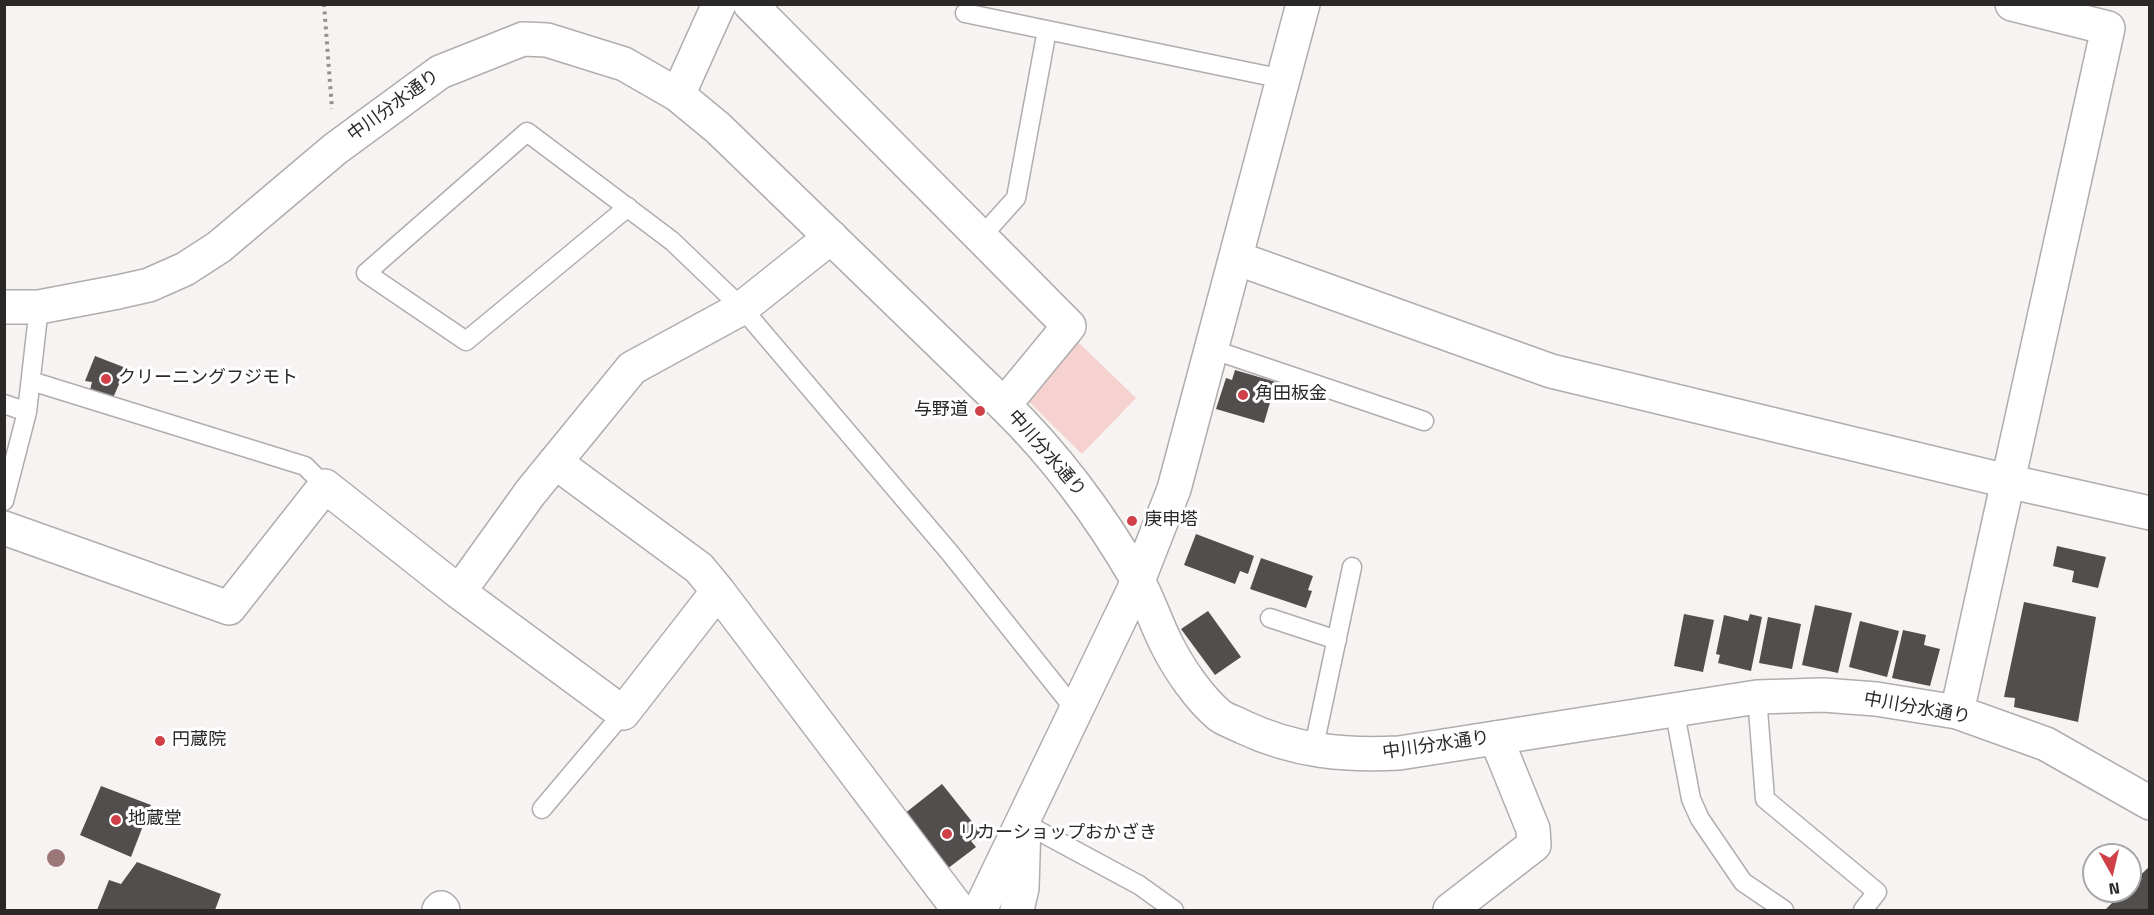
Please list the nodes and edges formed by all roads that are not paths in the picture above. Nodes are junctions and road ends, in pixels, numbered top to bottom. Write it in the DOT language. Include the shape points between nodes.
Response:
graph roads {
  1 [pos="719,4"];
  2 [pos="750,4"];
  3 [pos="1303,4"];
  4 [pos="2012,4"];
  5 [pos="965,13"];
  6 [pos="1047,30"];
  7 [pos="1283,79"];
  8 [pos="678,95"];
  9 [pos="628,207"];
  10 [pos="831,237"];
  11 [pos="981,237"];
  12 [pos="1236,258"];
  13 [pos="4,307"];
  14 [pos="39,307"];
  15 [pos="742,308"];
  16 [pos="1211,349"];
  17 [pos="31,381"];
  18 [pos="4,404"];
  19 [pos="1004,405"];
  20 [pos="27,412"];
  21 [pos="1424,421"];
  22 [pos="555,462"];
  23 [pos="2007,481"];
  24 [pos="325,486"];
  25 [pos="4,501"];
  26 [pos="2150,513"];
  27 [pos="4,528"];
  28 [pos="1352,567"];
  29 [pos="1138,581"];
  30 [pos="718,591"];
  31 [pos="459,592"];
  32 [pos="1270,618"];
  33 [pos="1337,640"];
  34 [pos="1757,697"];
  35 [pos="1674,708"];
  36 [pos="1076,711"];
  37 [pos="1957,712"];
  38 [pos="623,713"];
  39 [pos="1496,738"];
  40 [pos="1313,751"];
  41 [pos="2150,803"];
  42 [pos="542,809"];
  43 [pos="1024,823"];
  44 [pos="960,910"];
  45 [pos="980,910"];
  46 [pos="1017,910"];
  47 [pos="1174,910"];
  48 [pos="1450,910"];
  49 [pos="1784,910"];
  50 [pos="1863,910"];
  1 -- 8 [label="street"];
  2 -- 11 [label="street"];
  3 -- 7 [label="street"];
  4 -- 23 [label="street" via="2108,27"];
  5 -- 6 [label="lane"];
  6 -- 7 [label="lane"];
  6 -- 11 [label="lane" via="1016,198"];
  7 -- 12 [label="street"];
  8 -- 10 [label="street, 中川分水通り" via="718,128"];
  8 -- 14 [label="street, 中川分水通り" via="624,64 547,40 523,39 440,72 335,149 219,247 185,269 149,285"];
  9 -- 9 [label="lane" via="527,132 366,273 466,341"];
  9 -- 15 [label="lane" via="672,241"];
  10 -- 15 [label="street"];
  10 -- 19 [label="street, 中川分水通り"];
  11 -- 19 [label="street" via="1069,326"];
  12 -- 16 [label="street"];
  12 -- 23 [label="street" via="1551,371"];
  13 -- 14 [label="street, 中川分水通り"];
  14 -- 17 [label="lane"];
  15 -- 22 [label="street" via="632,368"];
  15 -- 36 [label="lane" via="950,553"];
  16 -- 21 [label="lane"];
  16 -- 29 [label="street" via="1174,489"];
  17 -- 20 [label="lane"];
  17 -- 24 [label="lane" via="305,466"];
  18 -- 20 [label="lane"];
  19 -- 29 [label="street, 中川分水通り" via="1066,473 1102,521"];
  20 -- 25 [label="lane"];
  22 -- 30 [label="street" via="699,568"];
  22 -- 31 [label="street"];
  23 -- 26 [label="street"];
  23 -- 37 [label="street"];
  24 -- 27 [label="street" via="229,608"];
  24 -- 31 [label="street"];
  28 -- 33 [label="lane"];
  29 -- 36 [label="street"];
  29 -- 40 [label="street, 中川分水通り" via="1167,647 1220,715 1264,736"];
  30 -- 38 [label="street"];
  30 -- 44 [label="street"];
  31 -- 38 [label="street"];
  32 -- 33 [label="lane"];
  33 -- 40 [label="lane"];
  34 -- 35 [label="street, 中川分水通り"];
  34 -- 37 [label="street, 中川分水通り" via="1855,697"];
  34 -- 50 [label="lane" via="1765,799 1877,892"];
  35 -- 39 [label="street, 中川分水通り"];
  35 -- 49 [label="lane" via="1691,799 1700,819 1743,882"];
  36 -- 43 [label="street"];
  37 -- 41 [label="street, 中川分水通り" via="2046,744"];
  38 -- 42 [label="lane"];
  39 -- 40 [label="street, 中川分水通り" via="1399,753"];
  39 -- 48 [label="street" via="1533,829 1534,845"];
  43 -- 45 [label="street"];
  43 -- 46 [label="street" via="1022,888"];
  43 -- 47 [label="lane" via="1139,885"];
}
